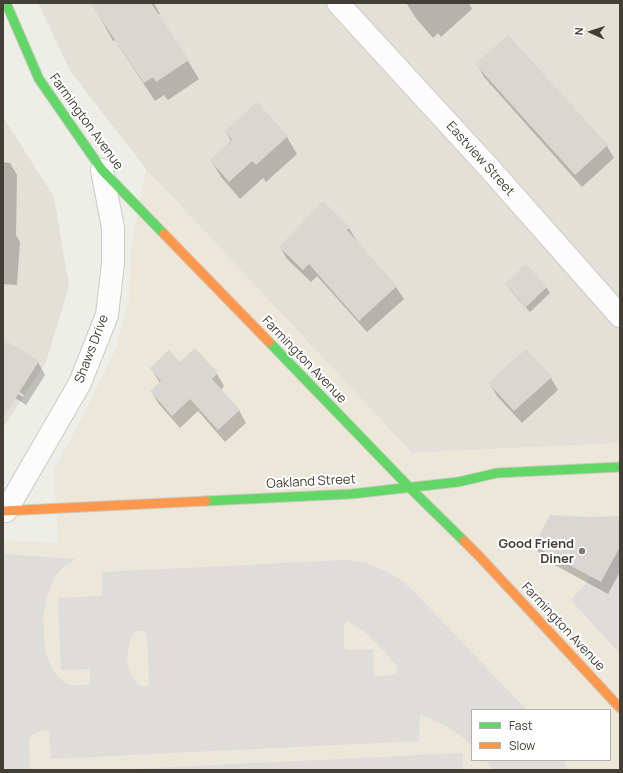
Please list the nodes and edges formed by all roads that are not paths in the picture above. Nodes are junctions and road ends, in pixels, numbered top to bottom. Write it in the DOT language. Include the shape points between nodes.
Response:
graph roads {
  1 [pos="6,3"];
  2 [pos="338,3"];
  3 [pos="102,170"];
  4 [pos="620,316"];
  5 [pos="620,467"];
  6 [pos="409,488"];
  7 [pos="5,511"];
  8 [pos="620,708"];
  1 -- 3 [label="main road, Farmington Avenue" via="39,79"];
  2 -- 4 [label="street, Eastview Street"];
  3 -- 6 [label="main road, Farmington Avenue"];
  3 -- 7 [label="street, Shaws Drive" via="113,228 113,263 107,315 80,383"];
  5 -- 6 [label="main road, Oakland Street" via="497,473 458,482"];
  6 -- 7 [label="main road, Oakland Street" via="351,494"];
  6 -- 8 [label="main road, Farmington Avenue" via="480,557"];
}
